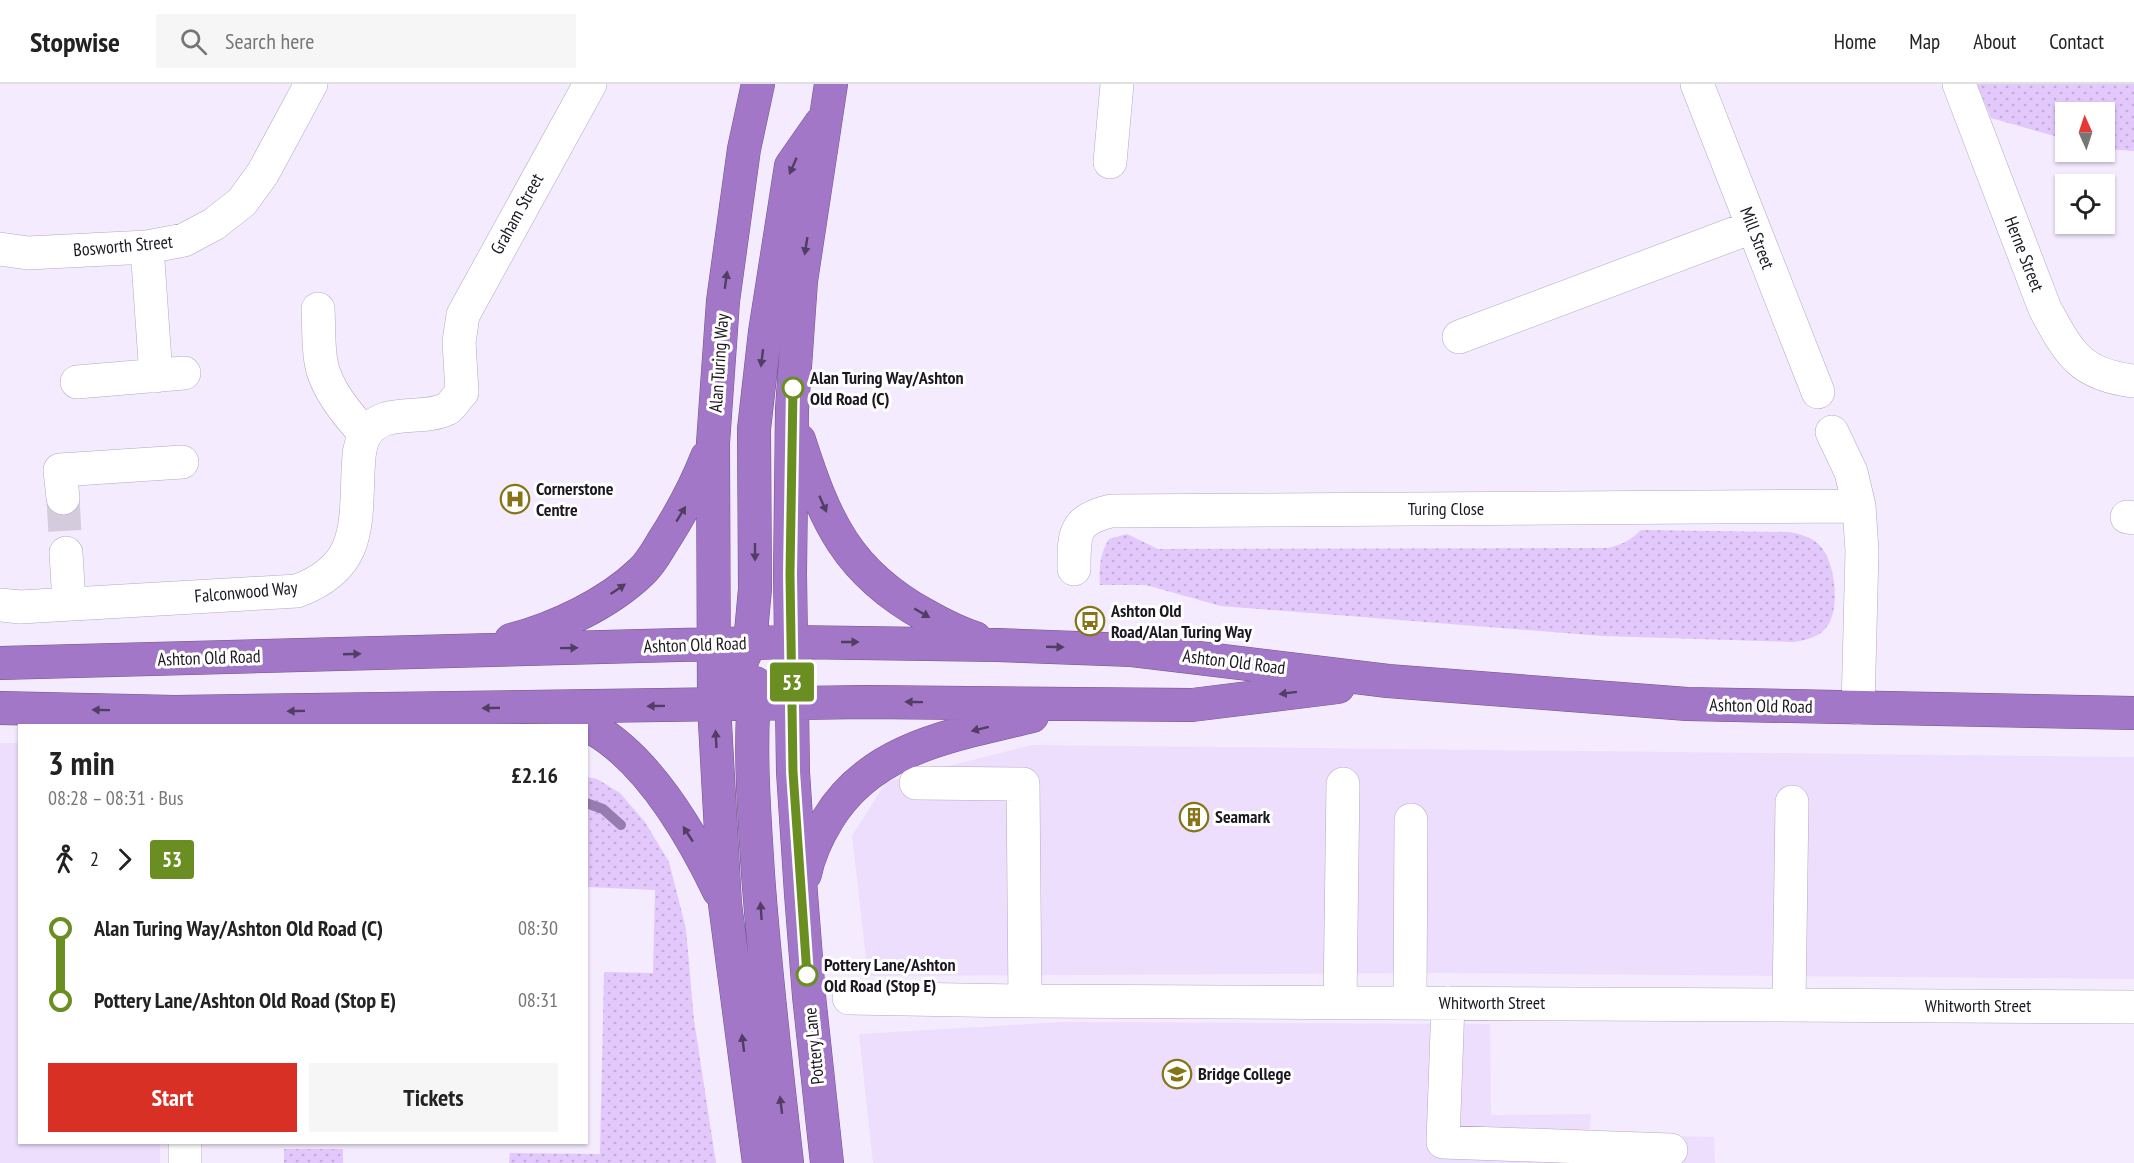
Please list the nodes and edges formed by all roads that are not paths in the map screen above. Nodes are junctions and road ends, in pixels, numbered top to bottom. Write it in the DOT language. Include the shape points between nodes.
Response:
graph roads {
  1 [pos="311,84"];
  2 [pos="590,84"];
  3 [pos="758,84"];
  4 [pos="831,84"];
  5 [pos="1117,84"];
  6 [pos="1697,84"];
  7 [pos="1959,84"];
  8 [pos="825,118"];
  9 [pos="1110,162"];
  10 [pos="1752,227"];
  11 [pos="147,247"];
  12 [pos="0,249"];
  13 [pos="318,309"];
  14 [pos="1460,338"];
  15 [pos="2134,381"];
  16 [pos="77,382"];
  17 [pos="1818,392"];
  18 [pos="792,409"];
  19 [pos="1832,432"];
  20 [pos="365,434"];
  21 [pos="713,443"];
  22 [pos="182,462"];
  23 [pos="63,498"];
  24 [pos="1859,506"];
  25 [pos="66,553"];
  26 [pos="1074,568"];
  27 [pos="69,603"];
  28 [pos="0,605"];
  29 [pos="791,642"];
  30 [pos="750,643"];
  31 [pos="713,644"];
  32 [pos="997,645"];
  33 [pos="468,651"];
  34 [pos="0,663"];
  35 [pos="1388,681"];
  36 [pos="792,702"];
  37 [pos="753,704"];
  38 [pos="714,705"];
  39 [pos="1077,705"];
  40 [pos="0,708"];
  41 [pos="550,708"];
  42 [pos="1858,708"];
  43 [pos="2134,713"];
  44 [pos="175,719"];
  45 [pos="584,724"];
  46 [pos="588,726"];
  47 [pos="916,783"];
  48 [pos="1343,784"];
  49 [pos="1792,802"];
  50 [pos="1411,820"];
  51 [pos="801,894"];
  52 [pos="725,904"];
  53 [pos="849,998"];
  54 [pos="1025,1001"];
  55 [pos="1340,1002"];
  56 [pos="1410,1003"];
  57 [pos="1448,1003"];
  58 [pos="1789,1005"];
  59 [pos="2134,1007"];
  60 [pos="185,1144"];
  61 [pos="1671,1150"];
  62 [pos="185,1163"];
  63 [pos="759,1163"];
  64 [pos="788,1163"];
  65 [pos="827,1163"];
  1 -- 11 [label="street, Bosworth Street" via="242,202 214,224 184,240"];
  2 -- 20 [label="street, Graham Street" via="463,315 459,349 462,392 448,408 378,421"];
  21 -- 3 [label="highway, Alan Turing Way, one-way" via="723,301 744,149"];
  4 -- 8 [label="highway"];
  5 -- 9 [label="street"];
  6 -- 10 [label="street, Mill Street"];
  7 -- 15 [label="street, Herne Street" via="2044,309 2063,342 2092,371"];
  8 -- 18 [label="highway, one-way" via="801,281"];
  8 -- 30 [label="highway, one-way" via="791,166 765,332 754,429 755,589"];
  10 -- 14 [label="street"];
  10 -- 17 [label="street, Mill Street"];
  11 -- 12 [label="street, Bosworth Street" via="28,253"];
  11 -- 16 [label="street" via="170,374"];
  13 -- 20 [label="street" via="321,364 344,410"];
  18 -- 29 [label="highway"];
  18 -- 32 [label="highway, one-way" via="820,499 848,552 861,568 919,611 967,636"];
  19 -- 24 [label="street" via="1851,472"];
  20 -- 27 [label="street, Falconwood Way" via="359,449 356,527 348,552 314,585 297,591"];
  21 -- 31 [label="highway, Alan Turing Way"];
  33 -- 21 [label="highway, one-way" via="549,627 600,602 640,573 692,494"];
  22 -- 23 [label="street" via="60,471"];
  24 -- 26 [label="street, Turing Close" via="1111,511 1087,520 1079,529 1074,538"];
  24 -- 42 [label="street" via="1862,551"];
  25 -- 27 [label="street"];
  27 -- 28 [label="street, Falconwood Way"];
  29 -- 30 [label="highway, Ashton Old Road"];
  29 -- 32 [label="highway, Ashton Old Road, one-way"];
  29 -- 36 [label="highway, Pottery Lane"];
  29 -- 37 [label="highway" via="774,649 760,664"];
  30 -- 31 [label="highway, Ashton Old Road"];
  30 -- 38 [label="highway" via="732,682"];
  33 -- 31 [label="highway, Ashton Old Road, one-way"];
  31 -- 38 [label="highway"];
  32 -- 35 [label="highway, Ashton Old Road, one-way" via="1132,650"];
  34 -- 33 [label="highway, Ashton Old Road, one-way"];
  35 -- 39 [label="highway, Ashton Old Road, one-way" via="1192,705"];
  35 -- 42 [label="highway, Ashton Old Road" via="1687,704"];
  36 -- 37 [label="highway, Ashton Old Road"];
  39 -- 36 [label="highway, Ashton Old Road, one-way"];
  36 -- 51 [label="highway, Pottery Lane"];
  37 -- 38 [label="highway, Ashton Old Road"];
  64 -- 37 [label="highway, one-way" via="761,911"];
  38 -- 41 [label="highway, Ashton Old Road, one-way"];
  52 -- 38 [label="highway, one-way"];
  39 -- 51 [label="highway, one-way" via="922,745 868,774 849,789 816,838 807,860"];
  44 -- 40 [label="highway, Ashton Old Road, one-way"];
  41 -- 44 [label="highway, Ashton Old Road, one-way"];
  45 -- 41 [label="highway, one-way"];
  42 -- 43 [label="highway, Ashton Old Road"];
  52 -- 46 [label="highway, one-way" via="694,843 649,777 632,758"];
  47 -- 54 [label="street" via="1023,784"];
  48 -- 55 [label="street"];
  49 -- 58 [label="street"];
  50 -- 56 [label="street"];
  51 -- 65 [label="highway, Pottery Lane"];
  63 -- 52 [label="highway, one-way"];
  53 -- 54 [label="street, Whitworth Street"];
  54 -- 55 [label="street, Whitworth Street"];
  55 -- 56 [label="street, Whitworth Street"];
  56 -- 57 [label="street, Whitworth Street"];
  57 -- 58 [label="street, Whitworth Street"];
  57 -- 61 [label="street" via="1443,1142"];
  58 -- 59 [label="street, Whitworth Street"];
  60 -- 62 [label="street"];
}
